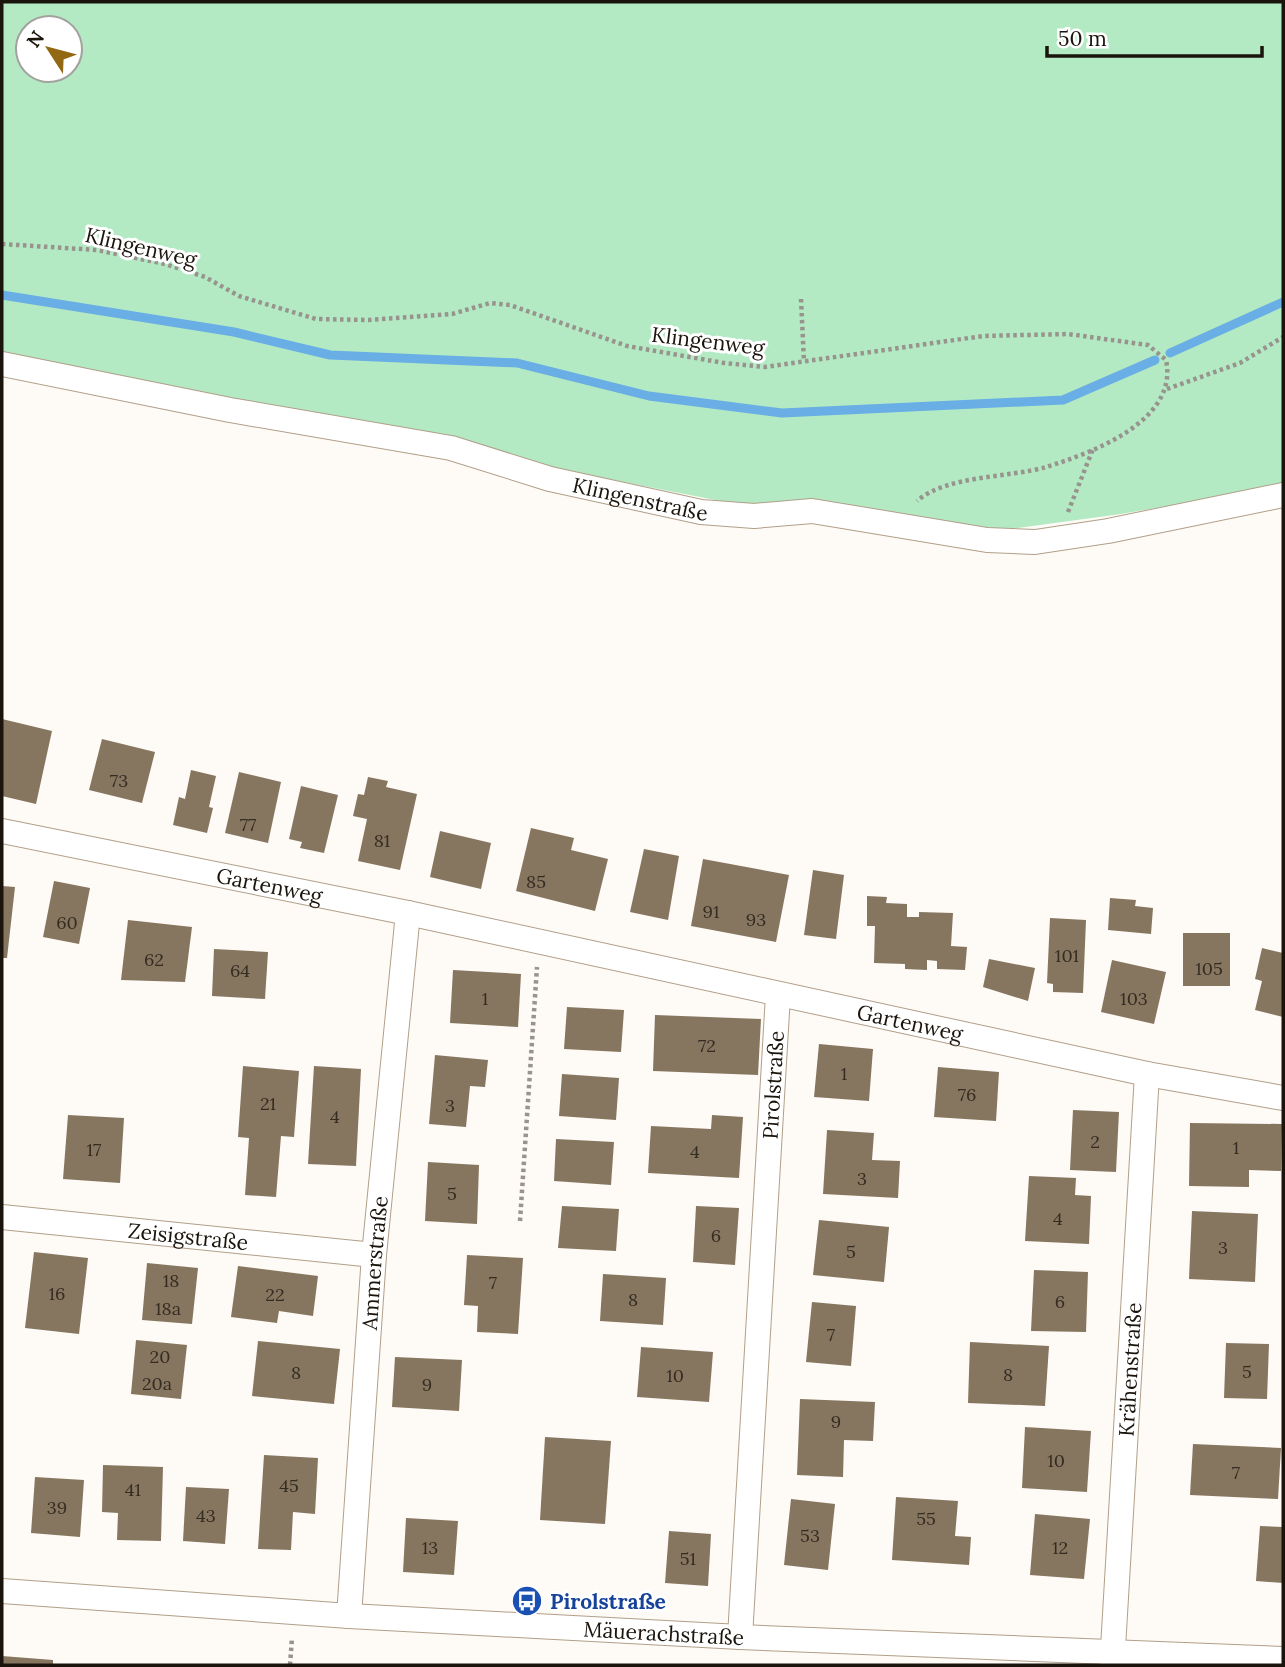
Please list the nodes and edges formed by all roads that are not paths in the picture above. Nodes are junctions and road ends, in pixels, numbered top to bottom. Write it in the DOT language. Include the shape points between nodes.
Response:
graph roads {
  1 [pos="2,364"];
  2 [pos="1283,495"];
  3 [pos="2,831"];
  4 [pos="408,913"];
  5 [pos="779,995"];
  6 [pos="1147,1074"];
  7 [pos="1283,1098"];
  8 [pos="2,1217"];
  9 [pos="374,1255"];
  10 [pos="2,1591"];
  11 [pos="349,1616"];
  12 [pos="740,1637"];
  13 [pos="1113,1658"];
  14 [pos="1283,1659"];
  1 -- 2 [label="street, Klingenstraße" via="451,448 550,479 701,512 754,516 812,511 988,540 1035,541"];
  3 -- 4 [label="street, Gartenweg"];
  4 -- 5 [label="street, Gartenweg"];
  4 -- 9 [label="street, Ammerstraße"];
  5 -- 6 [label="street, Gartenweg"];
  5 -- 12 [label="street, Pirolstraße"];
  6 -- 7 [label="street, Gartenweg"];
  6 -- 13 [label="street, Krähenstraße"];
  8 -- 9 [label="street, Zeisigstraße"];
  9 -- 11 [label="street, Ammerstraße"];
  10 -- 11 [label="street, Mäuerachstraße"];
  11 -- 12 [label="street, Mäuerachstraße"];
  12 -- 13 [label="street, Mäuerachstraße"];
  13 -- 14 [label="street, Mäuerachstraße"];
}
